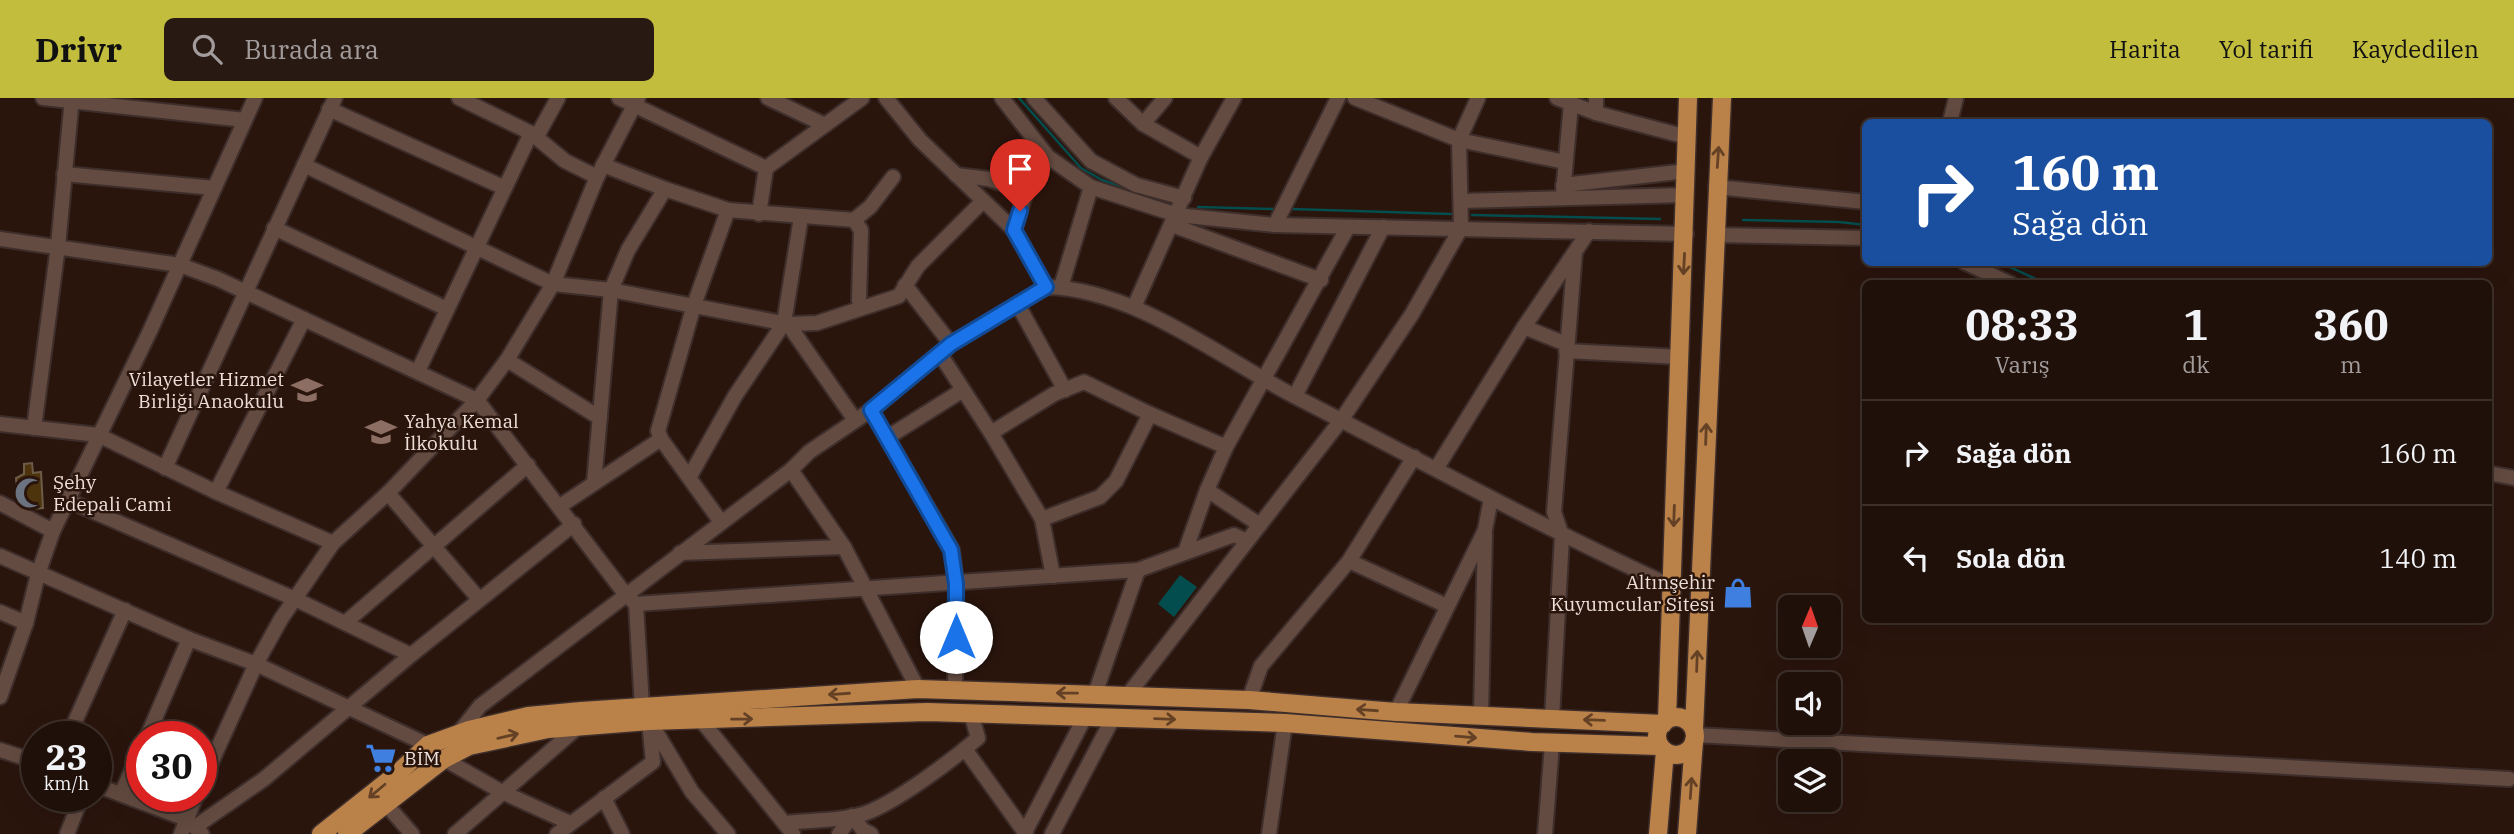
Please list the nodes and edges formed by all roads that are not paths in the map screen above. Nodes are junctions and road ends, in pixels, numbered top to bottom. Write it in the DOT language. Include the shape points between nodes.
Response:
graph roads {
  1 [pos="43,98"];
  2 [pos="255,98"];
  3 [pos="459,98"];
  4 [pos="558,98"];
  5 [pos="619,98"];
  6 [pos="768,98"];
  7 [pos="862,98"];
  8 [pos="886,98"];
  9 [pos="1002,98"];
  10 [pos="1034,98"];
  11 [pos="1116,98"];
  12 [pos="1165,98"];
  13 [pos="1234,98"];
  14 [pos="1338,98"];
  15 [pos="1354,98"];
  16 [pos="1478,98"];
  17 [pos="1557,98"];
  18 [pos="1688,98"];
  19 [pos="1722,98"];
  20 [pos="1956,98"];
  21 [pos="72,100"];
  22 [pos="636,102"];
  23 [pos="332,104"];
  24 [pos="1571,104"];
  25 [pos="1596,105"];
  26 [pos="1951,119"];
  27 [pos="245,120"];
  28 [pos="1143,124"];
  29 [pos="825,125"];
  30 [pos="534,134"];
  31 [pos="1687,137"];
  32 [pos="1459,140"];
  33 [pos="1048,157"];
  34 [pos="1201,157"];
  35 [pos="1565,162"];
  36 [pos="304,165"];
  37 [pos="766,168"];
  38 [pos="1687,171"];
  39 [pos="600,172"];
  40 [pos="64,174"];
  41 [pos="957,175"];
  42 [pos="893,177"];
  43 [pos="1091,187"];
  44 [pos="1716,187"];
  45 [pos="214,188"];
  46 [pos="505,188"];
  47 [pos="665,189"];
  48 [pos="1563,191"];
  49 [pos="1026,192"];
  50 [pos="1686,195"];
  51 [pos="1184,198"];
  52 [pos="983,201"];
  53 [pos="1461,201"];
  54 [pos="1862,202"];
  55 [pos="728,210"];
  56 [pos="759,214"];
  57 [pos="802,217"];
  58 [pos="854,220"];
  59 [pos="1175,220"];
  60 [pos="1275,225"];
  61 [pos="1348,227"];
  62 [pos="1383,227"];
  63 [pos="274,228"];
  64 [pos="1461,228"];
  65 [pos="1014,230"];
  66 [pos="1589,231"];
  67 [pos="1686,233"];
  68 [pos="1714,235"];
  69 [pos="1862,238"];
  70 [pos="0,239"];
  71 [pos="58,246"];
  72 [pos="477,248"];
  73 [pos="1575,252"];
  74 [pos="180,265"];
  75 [pos="1973,266"];
  76 [pos="1321,280"];
  77 [pos="2003,280"];
  78 [pos="553,284"];
  79 [pos="905,285"];
  80 [pos="1053,287"];
  81 [pos="611,290"];
  82 [pos="245,292"];
  83 [pos="694,305"];
  84 [pos="1018,305"];
  85 [pos="1134,307"];
  86 [pos="861,308"];
  87 [pos="447,309"];
  88 [pos="303,319"];
  89 [pos="786,324"];
  90 [pos="1524,327"];
  91 [pos="1566,348"];
  92 [pos="945,349"];
  93 [pos="1680,357"];
  94 [pos="507,360"];
  95 [pos="418,371"];
  96 [pos="1265,379"];
  97 [pos="963,390"];
  98 [pos="1065,390"];
  99 [pos="1295,396"];
  100 [pos="477,400"];
  101 [pos="871,410"];
  102 [pos="1150,414"];
  103 [pos="600,418"];
  104 [pos="1342,419"];
  105 [pos="855,420"];
  106 [pos="0,424"];
  107 [pos="34,428"];
  108 [pos="991,433"];
  109 [pos="98,435"];
  110 [pos="888,437"];
  111 [pos="661,439"];
  112 [pos="1226,447"];
  113 [pos="1414,457"];
  114 [pos="528,465"];
  115 [pos="164,468"];
  116 [pos="1436,469"];
  117 [pos="791,470"];
  118 [pos="2492,474"];
  119 [pos="690,476"];
  120 [pos="2514,478"];
  121 [pos="594,483"];
  122 [pos="1207,490"];
  123 [pos="216,492"];
  124 [pos="388,493"];
  125 [pos="1491,498"];
  126 [pos="69,501"];
  127 [pos="0,503"];
  128 [pos="560,506"];
  129 [pos="1042,519"];
  130 [pos="721,522"];
  131 [pos="575,524"];
  132 [pos="1260,525"];
  133 [pos="1485,530"];
  134 [pos="53,531"];
  135 [pos="1562,536"];
  136 [pos="1247,541"];
  137 [pos="333,543"];
  138 [pos="844,547"];
  139 [pos="434,548"];
  140 [pos="1185,552"];
  141 [pos="680,553"];
  142 [pos="0,556"];
  143 [pos="1349,561"];
  144 [pos="1138,570"];
  145 [pos="38,574"];
  146 [pos="1053,576"];
  147 [pos="956,584"];
  148 [pos="1671,586"];
  149 [pos="865,588"];
  150 [pos="295,599"];
  151 [pos="479,599"];
  152 [pos="631,599"];
  153 [pos="1447,606"];
  154 [pos="125,610"];
  155 [pos="0,612"];
  156 [pos="26,623"];
  157 [pos="345,623"];
  158 [pos="189,639"];
  159 [pos="411,655"];
  160 [pos="256,664"];
  161 [pos="918,689"];
  162 [pos="955,691"];
  163 [pos="1095,694"];
  164 [pos="0,696"];
  165 [pos="1127,696"];
  166 [pos="1668,696"];
  167 [pos="1249,701"];
  168 [pos="348,709"];
  169 [pos="1396,712"];
  170 [pos="971,713"];
  171 [pos="646,714"];
  172 [pos="1481,715"];
  173 [pos="1085,717"];
  174 [pos="1113,718"];
  175 [pos="1552,718"];
  176 [pos="701,720"];
  177 [pos="75,721"];
  178 [pos="154,721"];
  179 [pos="1665,722"];
  180 [pos="1285,723"];
  181 [pos="1643,723"];
  182 [pos="578,727"];
  183 [pos="457,735"];
  184 [pos="1694,735"];
  185 [pos="1552,744"];
  186 [pos="428,745"];
  187 [pos="964,749"];
  188 [pos="0,750"];
  189 [pos="217,750"];
  190 [pos="1663,755"];
  191 [pos="21,757"];
  192 [pos="444,759"];
  193 [pos="2509,779"];
  194 [pos="126,783"];
  195 [pos="112,791"];
  196 [pos="502,792"];
  197 [pos="121,794"];
  198 [pos="604,798"];
  199 [pos="385,803"];
  200 [pos="76,812"];
  201 [pos="852,816"];
  202 [pos="570,823"];
  203 [pos="194,827"];
  204 [pos="789,829"];
  205 [pos="1025,833"];
  206 [pos="67,834"];
  207 [pos="181,834"];
  208 [pos="321,834"];
  209 [pos="348,834"];
  210 [pos="412,834"];
  211 [pos="455,834"];
  212 [pos="557,834"];
  213 [pos="622,834"];
  214 [pos="728,834"];
  215 [pos="839,834"];
  216 [pos="871,834"];
  217 [pos="1052,834"];
  218 [pos="1269,834"];
  219 [pos="1545,834"];
  220 [pos="1658,834"];
  221 [pos="1687,834"];
  1 -- 21 [label="street"];
  2 -- 27 [label="street"];
  3 -- 30 [label="street"];
  4 -- 30 [label="street"];
  5 -- 22 [label="street"];
  6 -- 29 [label="street"];
  7 -- 29 [label="street"];
  8 -- 41 [label="street"];
  9 -- 33 [label="street"];
  10 -- 51 [label="street" via="1091,161 1136,185"];
  11 -- 28 [label="street"];
  12 -- 28 [label="street"];
  13 -- 34 [label="street"];
  14 -- 60 [label="street"];
  15 -- 32 [label="street"];
  16 -- 32 [label="street"];
  17 -- 24 [label="street"];
  18 -- 31 [label="main road"];
  44 -- 19 [label="main road, one-way"];
  20 -- 26 [label="street"];
  21 -- 27 [label="street"];
  21 -- 40 [label="street"];
  22 -- 37 [label="street"];
  22 -- 39 [label="street"];
  23 -- 36 [label="street"];
  23 -- 46 [label="street"];
  24 -- 25 [label="street"];
  24 -- 35 [label="street"];
  25 -- 31 [label="street"];
  27 -- 45 [label="street"];
  28 -- 34 [label="street"];
  29 -- 37 [label="street"];
  30 -- 39 [label="street" via="565,161"];
  30 -- 46 [label="street"];
  31 -- 38 [label="main road"];
  32 -- 35 [label="street"];
  32 -- 53 [label="street"];
  33 -- 43 [label="street"];
  33 -- 49 [label="street"];
  34 -- 51 [label="street"];
  35 -- 48 [label="street"];
  36 -- 63 [label="street"];
  36 -- 72 [label="street"];
  37 -- 56 [label="street"];
  38 -- 48 [label="street"];
  38 -- 50 [label="main road"];
  39 -- 47 [label="street"];
  39 -- 78 [label="street"];
  40 -- 45 [label="street"];
  40 -- 71 [label="street"];
  41 -- 49 [label="street" via="989,179"];
  41 -- 52 [label="street"];
  42 -- 58 [label="street"];
  43 -- 59 [label="street"];
  43 -- 80 [label="street"];
  44 -- 54 [label="street"];
  44 -- 68 [label="main road"];
  45 -- 74 [label="street"];
  46 -- 72 [label="street"];
  47 -- 55 [label="street"];
  47 -- 81 [label="street" via="628,250"];
  48 -- 50 [label="street"];
  48 -- 53 [label="street"];
  49 -- 65 [label="street"];
  50 -- 67 [label="main road"];
  51 -- 59 [label="street"];
  52 -- 65 [label="street"];
  52 -- 79 [label="street"];
  53 -- 64 [label="street"];
  55 -- 56 [label="street"];
  55 -- 83 [label="street"];
  56 -- 57 [label="street"];
  57 -- 58 [label="street"];
  57 -- 89 [label="street"];
  58 -- 86 [label="street" via="861,230"];
  59 -- 60 [label="street"];
  59 -- 76 [label="street"];
  59 -- 85 [label="street"];
  60 -- 61 [label="street"];
  61 -- 62 [label="street"];
  61 -- 76 [label="street"];
  62 -- 64 [label="street"];
  62 -- 99 [label="street"];
  63 -- 82 [label="street"];
  63 -- 87 [label="street"];
  64 -- 66 [label="street"];
  64 -- 104 [label="street" via="1412,314"];
  65 -- 80 [label="street"];
  66 -- 67 [label="street"];
  66 -- 73 [label="street"];
  67 -- 93 [label="main road, one-way"];
  68 -- 69 [label="street"];
  184 -- 68 [label="main road, one-way"];
  70 -- 71 [label="street"];
  71 -- 74 [label="street"];
  71 -- 107 [label="street"];
  72 -- 78 [label="street"];
  72 -- 87 [label="street"];
  73 -- 90 [label="street"];
  73 -- 91 [label="street"];
  74 -- 82 [label="street"];
  74 -- 109 [label="street"];
  75 -- 77 [label="street"];
  76 -- 96 [label="street"];
  78 -- 81 [label="street"];
  78 -- 94 [label="street"];
  79 -- 86 [label="street" via="899,296"];
  79 -- 92 [label="street"];
  80 -- 84 [label="street"];
  80 -- 85 [label="street"];
  81 -- 83 [label="street"];
  81 -- 103 [label="street"];
  82 -- 88 [label="street"];
  82 -- 115 [label="street"];
  83 -- 89 [label="street"];
  83 -- 111 [label="street" via="658,431"];
  84 -- 92 [label="street"];
  84 -- 98 [label="street"];
  85 -- 96 [label="street"];
  86 -- 89 [label="street" via="817,323"];
  87 -- 95 [label="street"];
  88 -- 95 [label="street"];
  88 -- 123 [label="street"];
  89 -- 105 [label="street"];
  89 -- 119 [label="street" via="734,396"];
  90 -- 91 [label="street"];
  90 -- 116 [label="street"];
  91 -- 93 [label="street"];
  91 -- 135 [label="street" via="1554,512"];
  92 -- 97 [label="street"];
  92 -- 101 [label="street"];
  93 -- 148 [label="main road, one-way"];
  94 -- 100 [label="street"];
  94 -- 103 [label="street"];
  95 -- 100 [label="street"];
  96 -- 99 [label="street"];
  96 -- 112 [label="street"];
  97 -- 108 [label="street"];
  97 -- 110 [label="street"];
  98 -- 102 [label="street" via="1084,382"];
  98 -- 108 [label="street"];
  99 -- 104 [label="street"];
  100 -- 114 [label="street"];
  100 -- 124 [label="street"];
  101 -- 105 [label="street"];
  101 -- 110 [label="street"];
  102 -- 112 [label="street"];
  102 -- 129 [label="street" via="1116,481 1100,497"];
  103 -- 121 [label="street"];
  104 -- 113 [label="street"];
  104 -- 132 [label="street"];
  105 -- 117 [label="street"];
  106 -- 107 [label="street"];
  107 -- 109 [label="street"];
  108 -- 129 [label="street"];
  109 -- 115 [label="street"];
  109 -- 126 [label="street"];
  110 -- 147 [label="street" via="951,550"];
  111 -- 119 [label="street"];
  111 -- 121 [label="street"];
  112 -- 122 [label="street"];
  113 -- 116 [label="street"];
  113 -- 143 [label="street"];
  114 -- 128 [label="street"];
  114 -- 139 [label="street"];
  115 -- 123 [label="street"];
  116 -- 125 [label="street"];
  117 -- 130 [label="street"];
  117 -- 138 [label="street"];
  118 -- 120 [label="street"];
  119 -- 130 [label="street"];
  121 -- 128 [label="street"];
  122 -- 132 [label="street"];
  122 -- 140 [label="street"];
  123 -- 137 [label="street"];
  124 -- 137 [label="street"];
  124 -- 139 [label="street"];
  125 -- 133 [label="street"];
  125 -- 135 [label="street"];
  126 -- 134 [label="street"];
  126 -- 150 [label="street"];
  127 -- 134 [label="street"];
  128 -- 131 [label="street"];
  129 -- 146 [label="street"];
  130 -- 141 [label="street"];
  131 -- 151 [label="street"];
  131 -- 152 [label="street"];
  132 -- 136 [label="street"];
  133 -- 153 [label="street"];
  133 -- 172 [label="street"];
  134 -- 145 [label="street"];
  135 -- 148 [label="street"];
  135 -- 175 [label="street"];
  136 -- 140 [label="street" via="1234,535"];
  136 -- 165 [label="street"];
  137 -- 150 [label="street"];
  138 -- 141 [label="street"];
  138 -- 149 [label="street"];
  139 -- 151 [label="street"];
  139 -- 157 [label="street"];
  140 -- 144 [label="street"];
  141 -- 152 [label="street"];
  142 -- 145 [label="street"];
  143 -- 153 [label="street"];
  143 -- 167 [label="street" via="1261,666"];
  144 -- 146 [label="street"];
  144 -- 163 [label="street"];
  145 -- 154 [label="street"];
  145 -- 156 [label="street"];
  146 -- 147 [label="street"];
  147 -- 149 [label="street"];
  147 -- 162 [label="street"];
  148 -- 166 [label="main road"];
  149 -- 152 [label="street"];
  149 -- 161 [label="street"];
  150 -- 157 [label="street"];
  150 -- 160 [label="street"];
  151 -- 159 [label="street"];
  152 -- 171 [label="street"];
  152 -- 183 [label="street" via="480,706"];
  153 -- 169 [label="street"];
  154 -- 158 [label="street"];
  154 -- 177 [label="street"];
  155 -- 156 [label="street"];
  156 -- 164 [label="street"];
  157 -- 159 [label="street"];
  158 -- 160 [label="street"];
  158 -- 178 [label="street"];
  159 -- 168 [label="street"];
  160 -- 168 [label="street"];
  160 -- 189 [label="street"];
  161 -- 162 [label="main road"];
  161 -- 171 [label="main road, one-way"];
  163 -- 162 [label="main road, one-way"];
  163 -- 165 [label="main road"];
  165 -- 167 [label="main road"];
  166 -- 179 [label="main road"];
  166 -- 181 [label="main road" via="1663,710"];
  169 -- 167 [label="main road, one-way"];
  168 -- 186 [label="street"];
  168 -- 203 [label="street" via="264,779"];
  169 -- 172 [label="main road"];
  170 -- 173 [label="main road"];
  176 -- 170 [label="main road, one-way"];
  170 -- 187 [label="street" via="978,738"];
  171 -- 176 [label="main road"];
  171 -- 182 [label="main road"];
  171 -- 183 [label="main road" via="528,716"];
  171 -- 198 [label="street" via="653,762"];
  171 -- 214 [label="street" via="692,792"];
  172 -- 175 [label="main road"];
  173 -- 174 [label="main road"];
  173 -- 205 [label="street"];
  174 -- 180 [label="main road, one-way"];
  174 -- 217 [label="street"];
  181 -- 175 [label="main road, one-way"];
  176 -- 204 [label="street"];
  179 -- 181 [label="main road"];
  179 -- 184 [label="main road" via="1680,718"];
  179 -- 190 [label="main road" via="1658,734"];
  180 -- 185 [label="main road, one-way"];
  180 -- 218 [label="street"];
  192 -- 182 [label="main road, one-way" via="489,740"];
  182 -- 196 [label="street"];
  183 -- 186 [label="main road"];
  184 -- 190 [label="main road" via="1692,747 1682,754"];
  184 -- 193 [label="street"];
  221 -- 184 [label="main road, one-way"];
  185 -- 190 [label="main road" via="1641,746"];
  185 -- 219 [label="street"];
  186 -- 208 [label="main road, one-way"];
  187 -- 201 [label="street" via="872,811"];
  187 -- 205 [label="street"];
  188 -- 191 [label="street"];
  190 -- 220 [label="main road"];
  192 -- 196 [label="street"];
  192 -- 199 [label="main road"];
  194 -- 197 [label="street"];
  195 -- 197 [label="street"];
  196 -- 202 [label="street"];
  196 -- 211 [label="street"];
  197 -- 203 [label="street"];
  198 -- 202 [label="street"];
  198 -- 213 [label="street"];
  199 -- 209 [label="main road"];
  199 -- 210 [label="street"];
  200 -- 206 [label="street"];
  201 -- 204 [label="street"];
  201 -- 215 [label="street"];
  201 -- 216 [label="street"];
  202 -- 212 [label="street"];
  203 -- 207 [label="street"];
}
